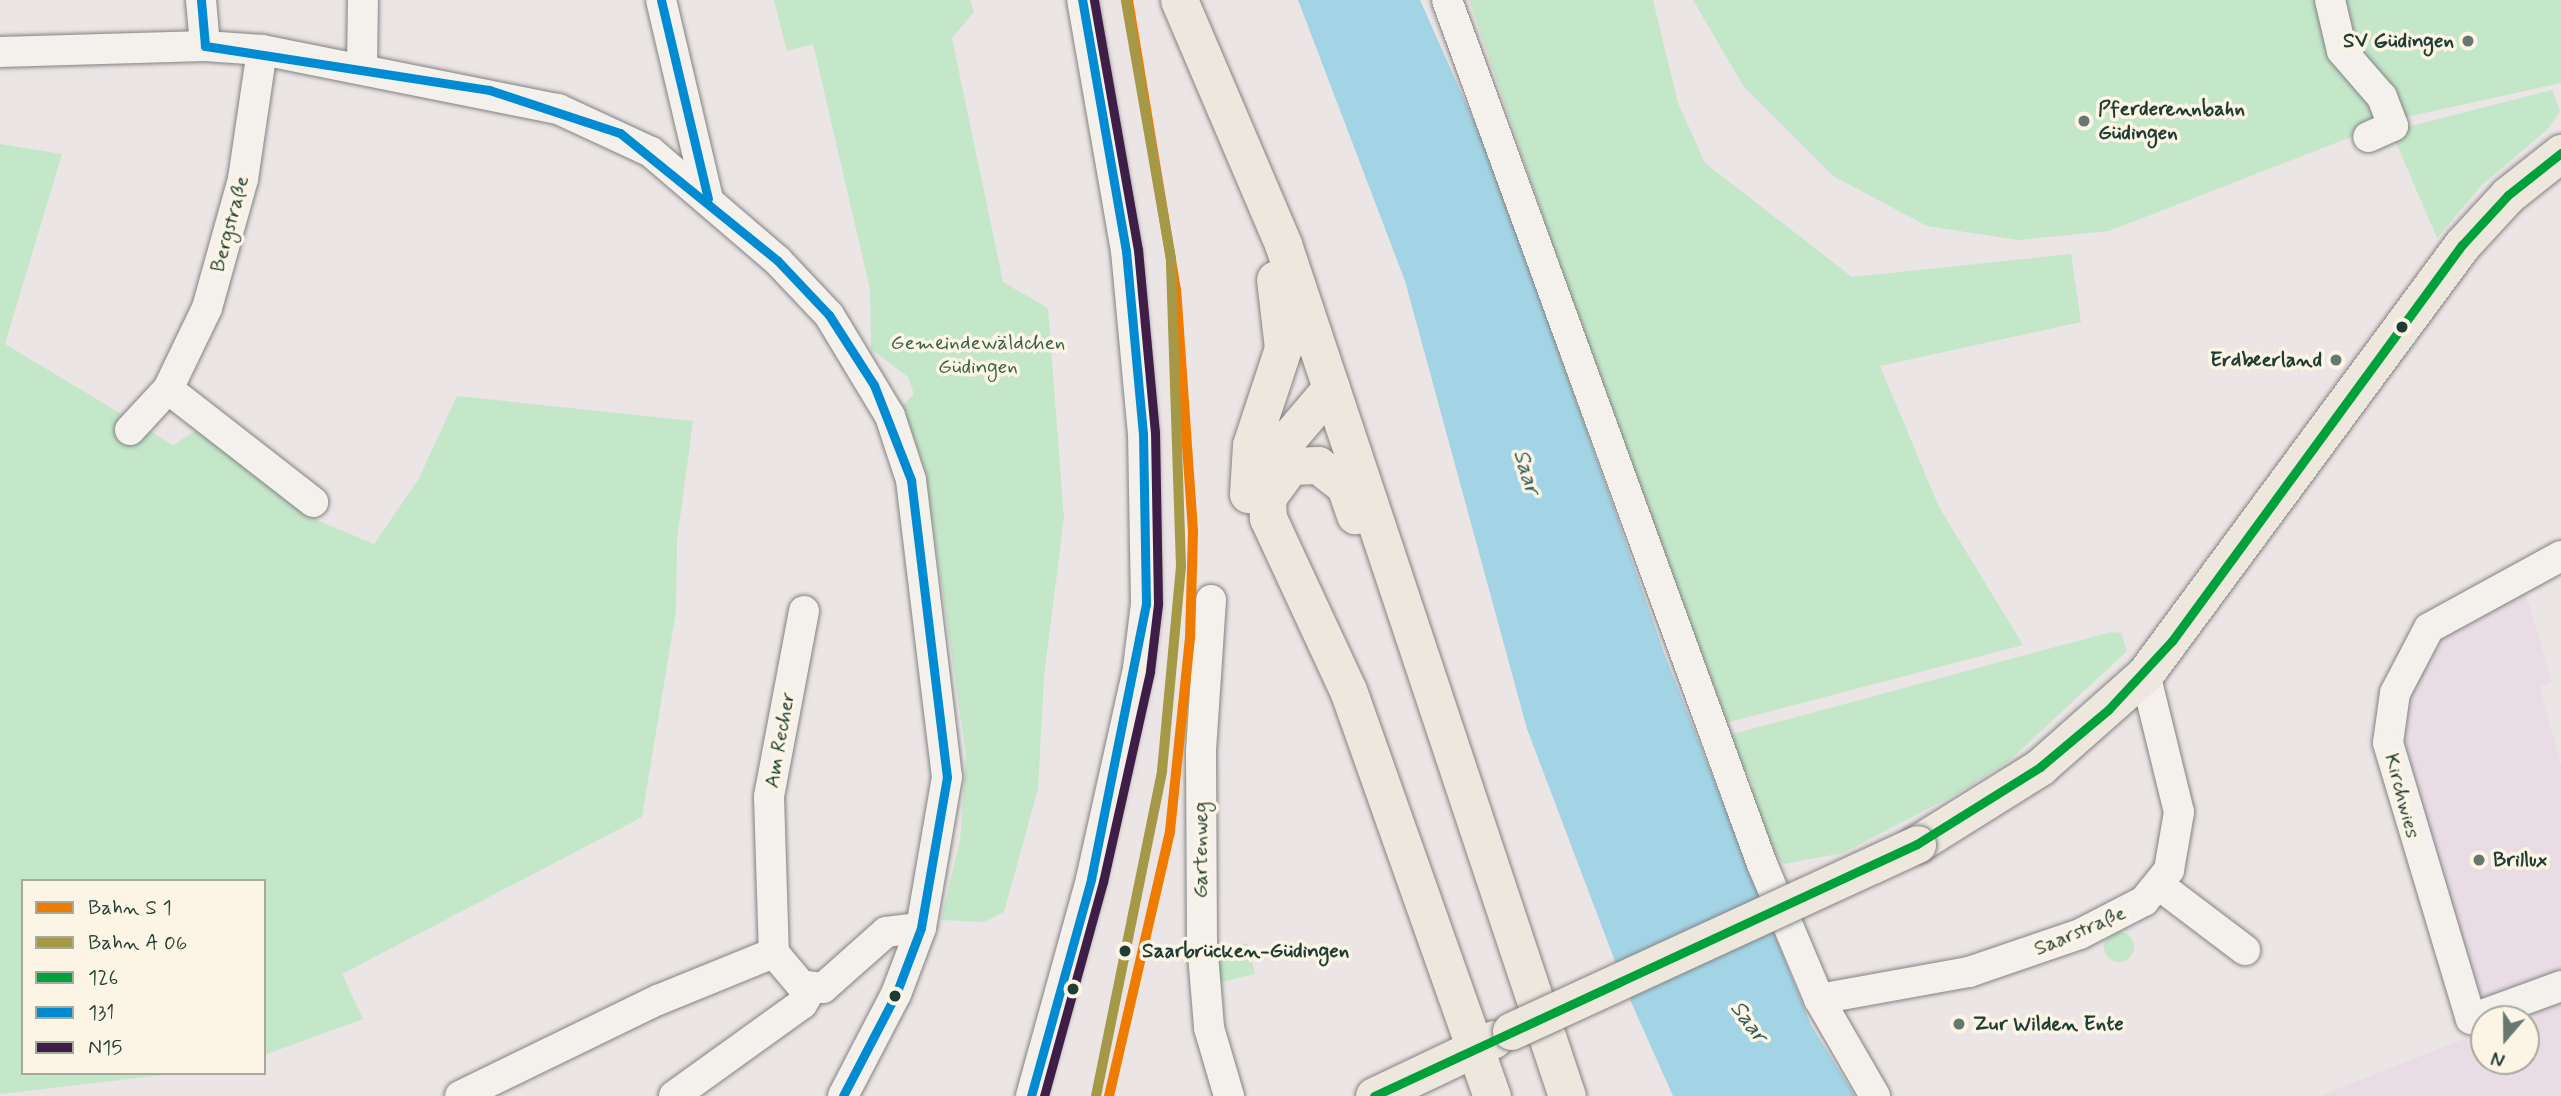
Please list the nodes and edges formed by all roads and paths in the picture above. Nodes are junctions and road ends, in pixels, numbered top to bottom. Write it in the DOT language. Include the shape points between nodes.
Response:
graph roads {
  1 [pos="201,0"];
  2 [pos="363,0"];
  3 [pos="661,0"];
  4 [pos="1082,0"];
  5 [pos="1179,0"];
  6 [pos="1447,0"];
  7 [pos="2330,0"];
  8 [pos="205,46"];
  9 [pos="262,50"];
  10 [pos="0,52"];
  11 [pos="362,68"];
  12 [pos="1221,93"];
  13 [pos="2368,136"];
  14 [pos="2561,153"];
  15 [pos="2561,176"];
  16 [pos="2514,189"];
  17 [pos="708,199"];
  18 [pos="168,388"];
  19 [pos="1331,388"];
  20 [pos="130,430"];
  21 [pos="1267,499"];
  22 [pos="313,502"];
  23 [pos="1280,555"];
  24 [pos="2561,556"];
  25 [pos="1211,600"];
  26 [pos="804,611"];
  27 [pos="2145,674"];
  28 [pos="1476,822"];
  29 [pos="2160,885"];
  30 [pos="921,928"];
  31 [pos="2245,950"];
  32 [pos="774,953"];
  33 [pos="2561,986"];
  34 [pos="812,988"];
  35 [pos="1819,999"];
  36 [pos="1473,1049"];
  37 [pos="460,1096"];
  38 [pos="674,1096"];
  39 [pos="843,1096"];
  40 [pos="1031,1096"];
  41 [pos="1229,1096"];
  42 [pos="1374,1096"];
  43 [pos="1492,1096"];
  44 [pos="1567,1096"];
  45 [pos="1875,1096"];
  1 -- 8 [label="street"];
  2 -- 11 [label="street"];
  3 -- 17 [label="street"];
  4 -- 40 [label="street" via="1115,163 1131,303 1146,492 1146,604 1138,668 1091,879"];
  5 -- 12 [label="main road"];
  6 -- 35 [label="street" via="1539,239 1712,735"];
  7 -- 13 [label="street" via="2342,51 2382,97 2393,126"];
  8 -- 9 [label="street"];
  8 -- 10 [label="street"];
  9 -- 11 [label="street"];
  9 -- 18 [label="street, Bergstraße" via="243,179 207,308"];
  11 -- 17 [label="street" via="522,97 592,121 651,152"];
  12 -- 19 [label="main road" via="1264,194"];
  12 -- 23 [label="main road" via="1284,315 1279,368 1246,465 1256,525"];
  14 -- 16 [label="main road"];
  15 -- 16 [label="street"];
  16 -- 27 [label="main road" via="2450,260"];
  17 -- 30 [label="street" via="829,315 874,385 904,450 947,767 941,838"];
  18 -- 20 [label="street, Bergstraße"];
  18 -- 22 [label="street"];
  19 -- 21 [label="main road" via="1274,455"];
  19 -- 28 [label="main road"];
  21 -- 23 [label="main road"];
  21 -- 28 [label="main road" via="1280,475 1301,463 1333,472 1345,486 1448,786"];
  23 -- 36 [label="main road" via="1348,690"];
  24 -- 33 [label="street, Kirchwies" via="2429,628 2395,693 2388,743 2471,1019"];
  25 -- 41 [label="street, Gartenweg" via="1201,752 1202,942 1209,1028"];
  26 -- 32 [label="street, Am Recher" via="769,797"];
  27 -- 29 [label="street, Saarstraße" via="2179,812 2174,853"];
  27 -- 36 [label="main road, bridge" via="2040,768 1917,844"];
  28 -- 44 [label="main road"];
  29 -- 31 [label="street"];
  29 -- 35 [label="street, Saarstraße" via="2127,912 2029,953 1937,979"];
  30 -- 34 [label="street" via="894,927 832,983"];
  30 -- 39 [label="street" via="896,993"];
  32 -- 34 [label="street"];
  32 -- 37 [label="street" via="658,1000"];
  34 -- 38 [label="street" via="802,1004"];
  35 -- 45 [label="street"];
  36 -- 42 [label="main road"];
  36 -- 43 [label="main road"];
}
